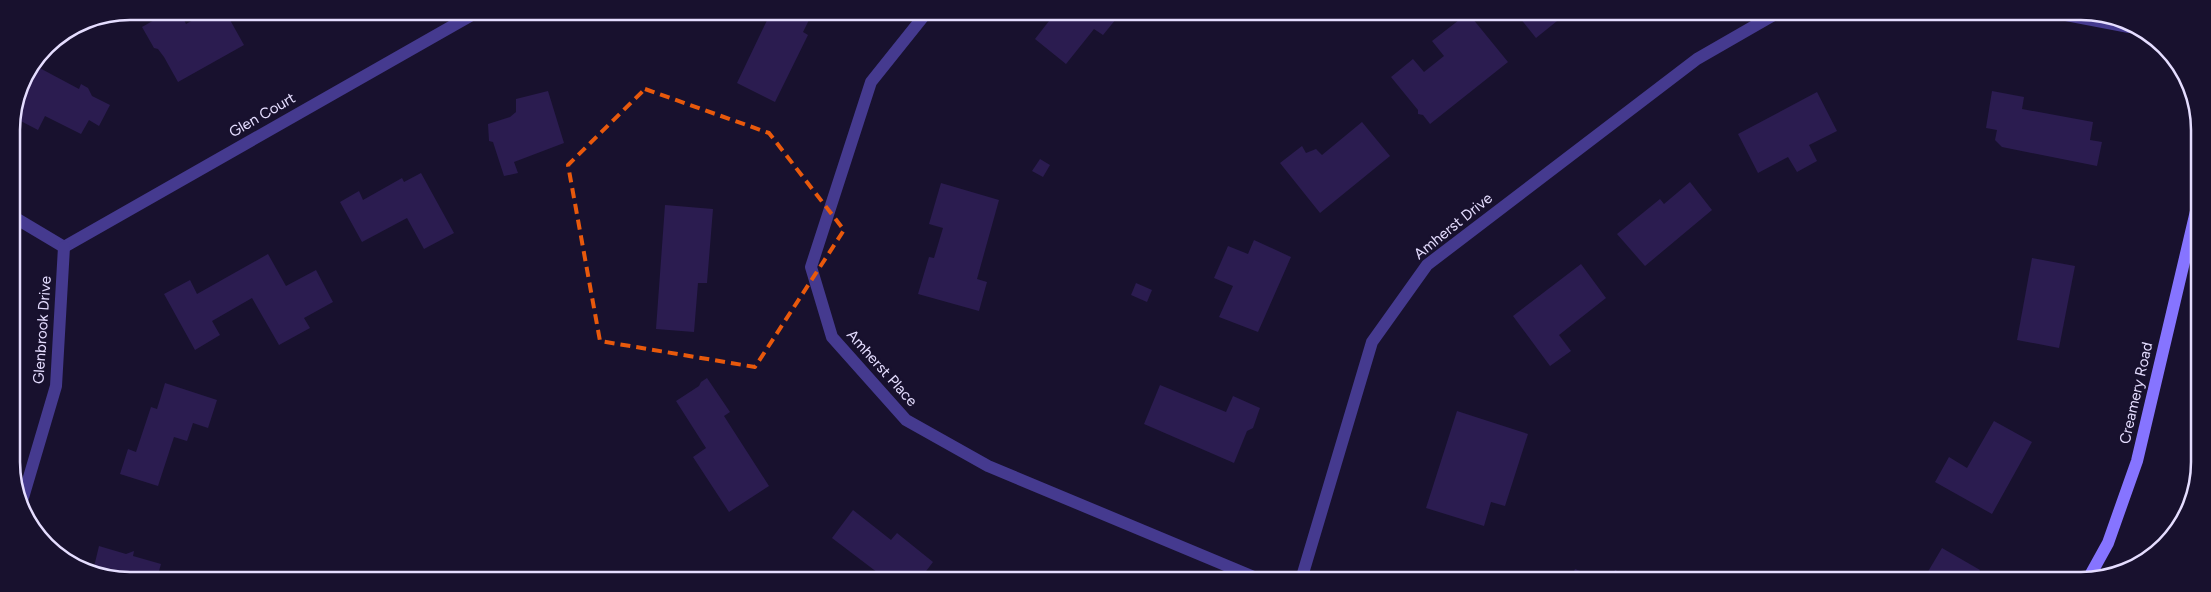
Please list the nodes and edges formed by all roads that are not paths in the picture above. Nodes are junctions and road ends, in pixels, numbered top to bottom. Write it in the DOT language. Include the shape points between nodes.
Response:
graph roads {
  1 [pos="463,20"];
  2 [pos="921,20"];
  3 [pos="1765,20"];
  4 [pos="20,221"];
  5 [pos="2191,236"];
  6 [pos="64,247"];
  7 [pos="25,492"];
  8 [pos="2092,571"];
  9 [pos="1242,572"];
  10 [pos="1303,572"];
  1 -- 6 [label="street, Glen Court"];
  2 -- 9 [label="street, Amherst Place" via="871,82 811,267 832,337 906,420 988,466"];
  3 -- 10 [label="street, Amherst Drive" via="1697,59 1427,265 1372,342"];
  4 -- 6 [label="street"];
  5 -- 8 [label="street, Creamery Road" via="2137,461 2108,544"];
  6 -- 7 [label="street, Glenbrook Drive" via="56,386"];
}
